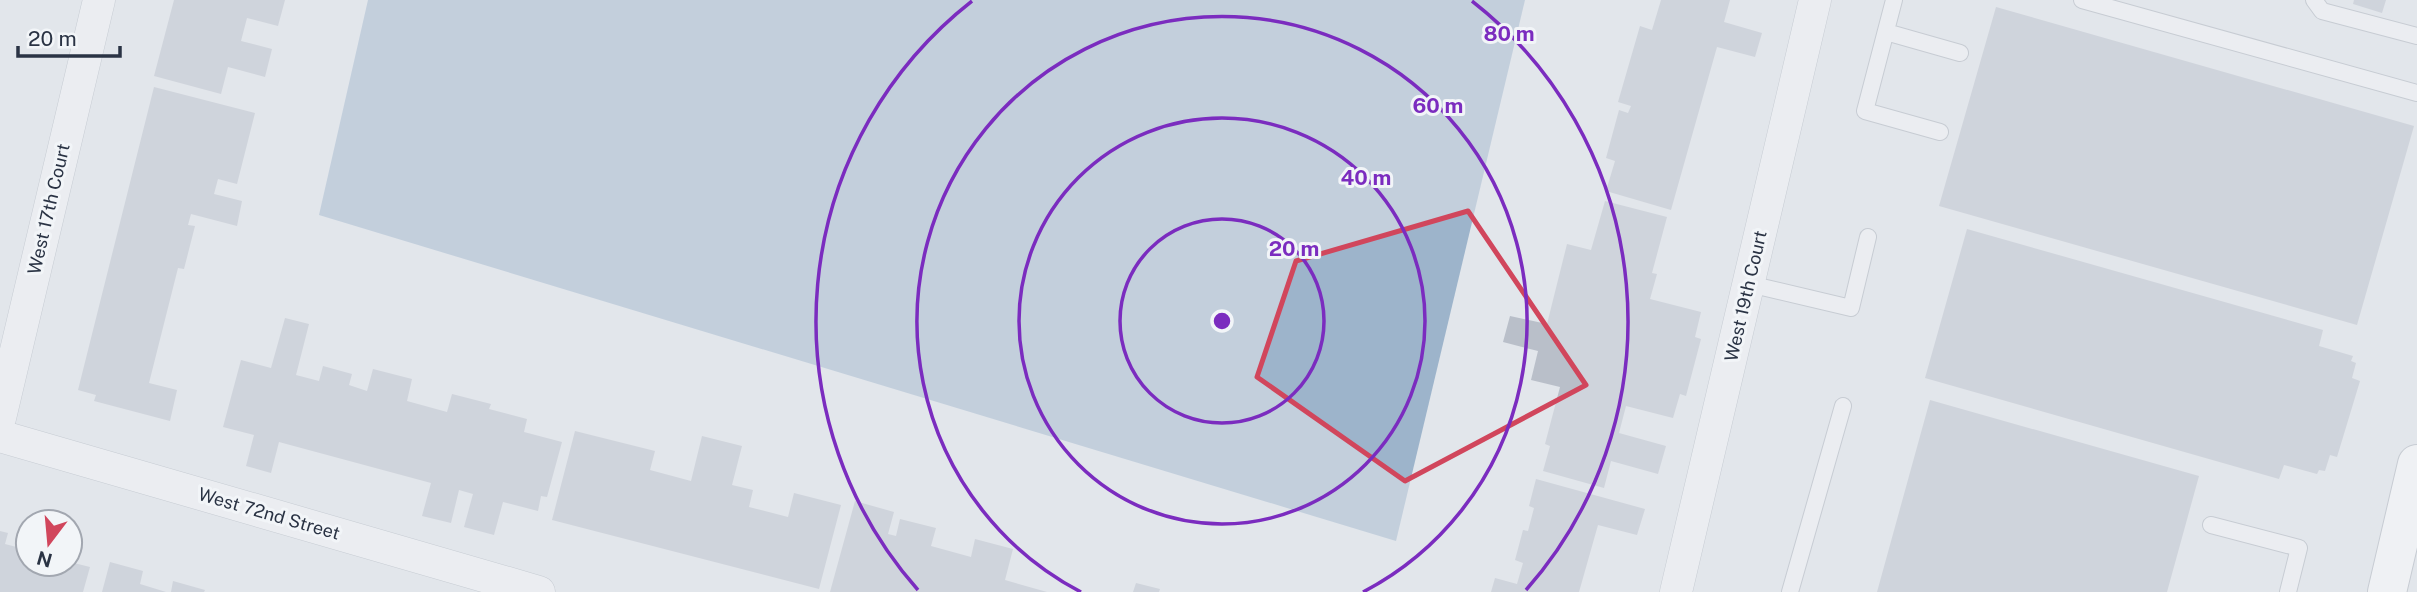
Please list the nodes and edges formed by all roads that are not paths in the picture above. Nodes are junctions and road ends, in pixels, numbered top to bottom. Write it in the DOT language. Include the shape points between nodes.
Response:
graph roads {
  1 [pos="99,0"];
  2 [pos="1815,0"];
  3 [pos="1894,0"];
  4 [pos="2082,0"];
  5 [pos="2314,0"];
  6 [pos="1886,32"];
  7 [pos="2417,36"];
  8 [pos="1960,53"];
  9 [pos="2417,93"];
  10 [pos="1940,132"];
  11 [pos="1868,237"];
  12 [pos="1749,284"];
  13 [pos="1843,406"];
  14 [pos="0,418"];
  15 [pos="0,436"];
  16 [pos="2417,464"];
  17 [pos="2211,525"];
  18 [pos="491,586"];
  19 [pos="539,592"];
  20 [pos="1676,592"];
  21 [pos="1790,592"];
  22 [pos="2288,592"];
  23 [pos="2387,592"];
  1 -- 14 [label="street, West 17th Court"];
  2 -- 12 [label="street, West 19th Court"];
  3 -- 6 [label="lane"];
  4 -- 9 [label="lane"];
  5 -- 7 [label="lane" via="2322,11"];
  6 -- 8 [label="lane"];
  6 -- 10 [label="lane" via="1865,111"];
  11 -- 12 [label="lane" via="1851,308"];
  12 -- 20 [label="street, West 19th Court"];
  13 -- 21 [label="lane"];
  15 -- 18 [label="street, West 72nd Street"];
  16 -- 23 [label="street"];
  17 -- 22 [label="lane" via="2299,548"];
  18 -- 19 [label="street, West 72nd Street"];
}
